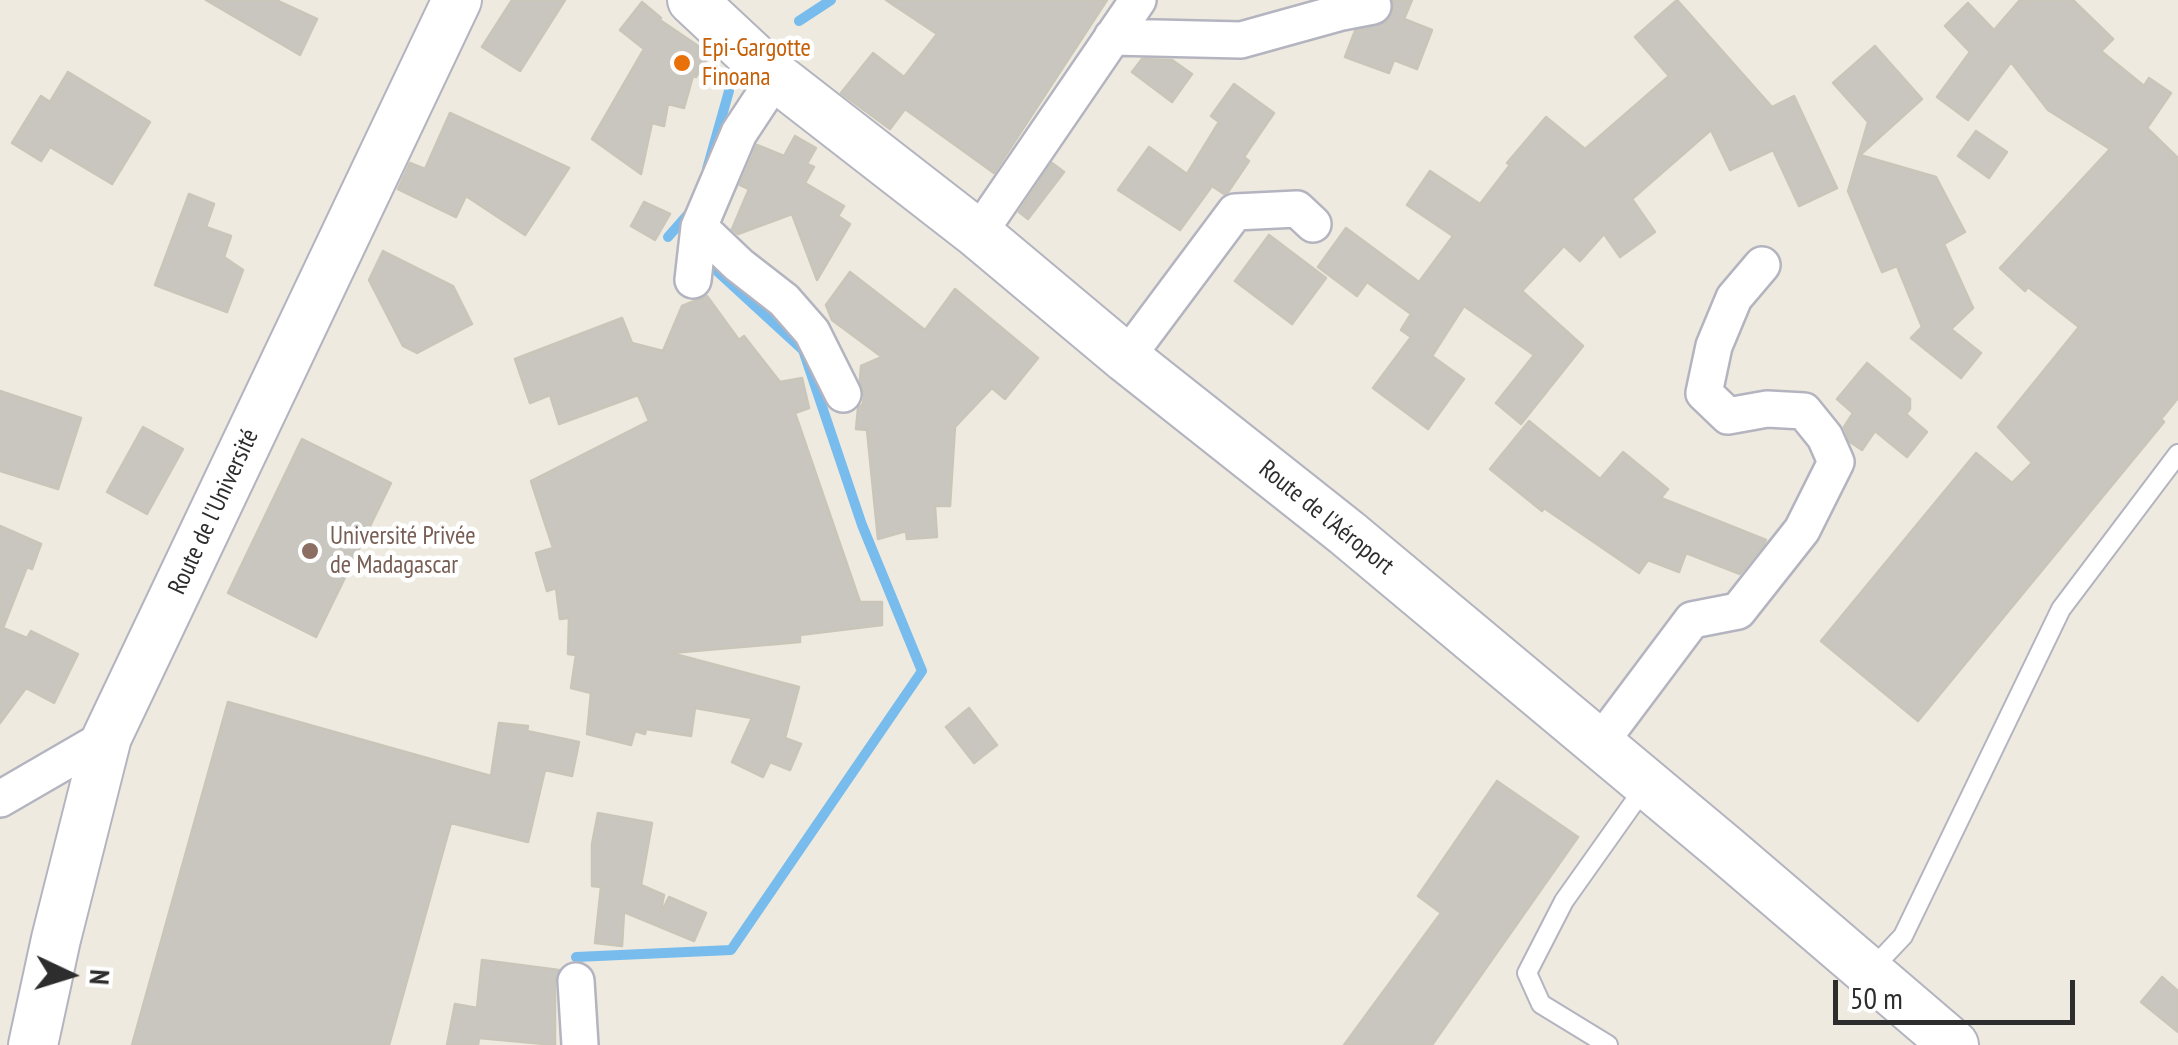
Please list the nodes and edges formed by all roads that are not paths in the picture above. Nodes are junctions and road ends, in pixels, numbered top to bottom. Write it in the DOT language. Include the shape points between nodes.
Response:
graph roads {
  1 [pos="457,0"];
  2 [pos="692,0"];
  3 [pos="1138,0"];
  4 [pos="1373,6"];
  5 [pos="1112,37"];
  6 [pos="776,77"];
  7 [pos="1313,224"];
  8 [pos="700,226"];
  9 [pos="978,234"];
  10 [pos="1762,266"];
  11 [pos="693,280"];
  12 [pos="1126,358"];
  13 [pos="843,394"];
  14 [pos="2178,454"];
  15 [pos="107,737"];
  16 [pos="1599,744"];
  17 [pos="1648,784"];
  18 [pos="0,799"];
  19 [pos="1869,972"];
  20 [pos="576,982"];
  21 [pos="33,1045"];
  22 [pos="580,1045"];
  23 [pos="1608,1045"];
  24 [pos="1954,1045"];
  1 -- 15 [label="main road, Route de l'Université"];
  2 -- 6 [label="main road, Route de l'Aéroport"];
  3 -- 5 [label="street"];
  4 -- 5 [label="street" via="1241,40"];
  5 -- 9 [label="street"];
  6 -- 8 [label="street" via="739,132"];
  6 -- 9 [label="main road, Route de l'Aéroport"];
  7 -- 12 [label="street" via="1297,209 1235,212"];
  8 -- 11 [label="street"];
  8 -- 13 [label="street" via="812,332"];
  9 -- 12 [label="main road, Route de l'Aéroport"];
  10 -- 16 [label="street" via="1734,298 1704,393 1728,416 1804,411 1836,462 1802,530 1738,611 1692,620"];
  12 -- 16 [label="main road, Route de l'Aéroport"];
  14 -- 19 [label="lane" via="2061,609 1903,936"];
  15 -- 18 [label="street"];
  15 -- 21 [label="main road, Route de l'Université"];
  16 -- 17 [label="main road, Route de l'Aéroport"];
  17 -- 19 [label="main road, Route de l'Aéroport"];
  17 -- 23 [label="lane" via="1564,901 1527,972 1540,1004"];
  19 -- 24 [label="main road, Route de l'Aéroport"];
  20 -- 22 [label="street"];
}
